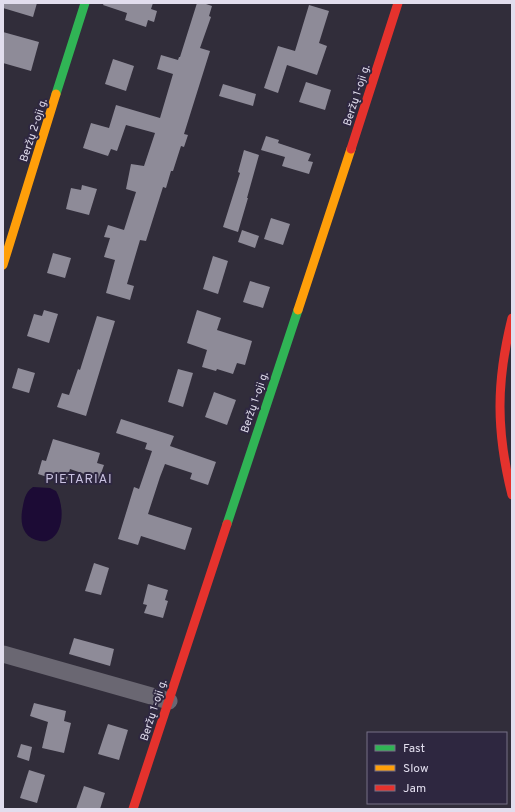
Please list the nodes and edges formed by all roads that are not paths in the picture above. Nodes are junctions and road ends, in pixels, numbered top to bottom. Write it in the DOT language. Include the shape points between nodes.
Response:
graph roads {
  1 [pos="86,3"];
  2 [pos="398,3"];
  3 [pos="3,265"];
  4 [pos="512,318"];
  5 [pos="512,495"];
  6 [pos="3,654"];
  7 [pos="169,701"];
  8 [pos="133,809"];
  1 -- 3 [label="street, Beržų 2-oji g."];
  2 -- 7 [label="street, Beržų 1-oji g."];
  4 -- 5 [label="street" via="499,392 501,446"];
  6 -- 7 [label="street"];
  7 -- 8 [label="street, Beržų 1-oji g."];
}
